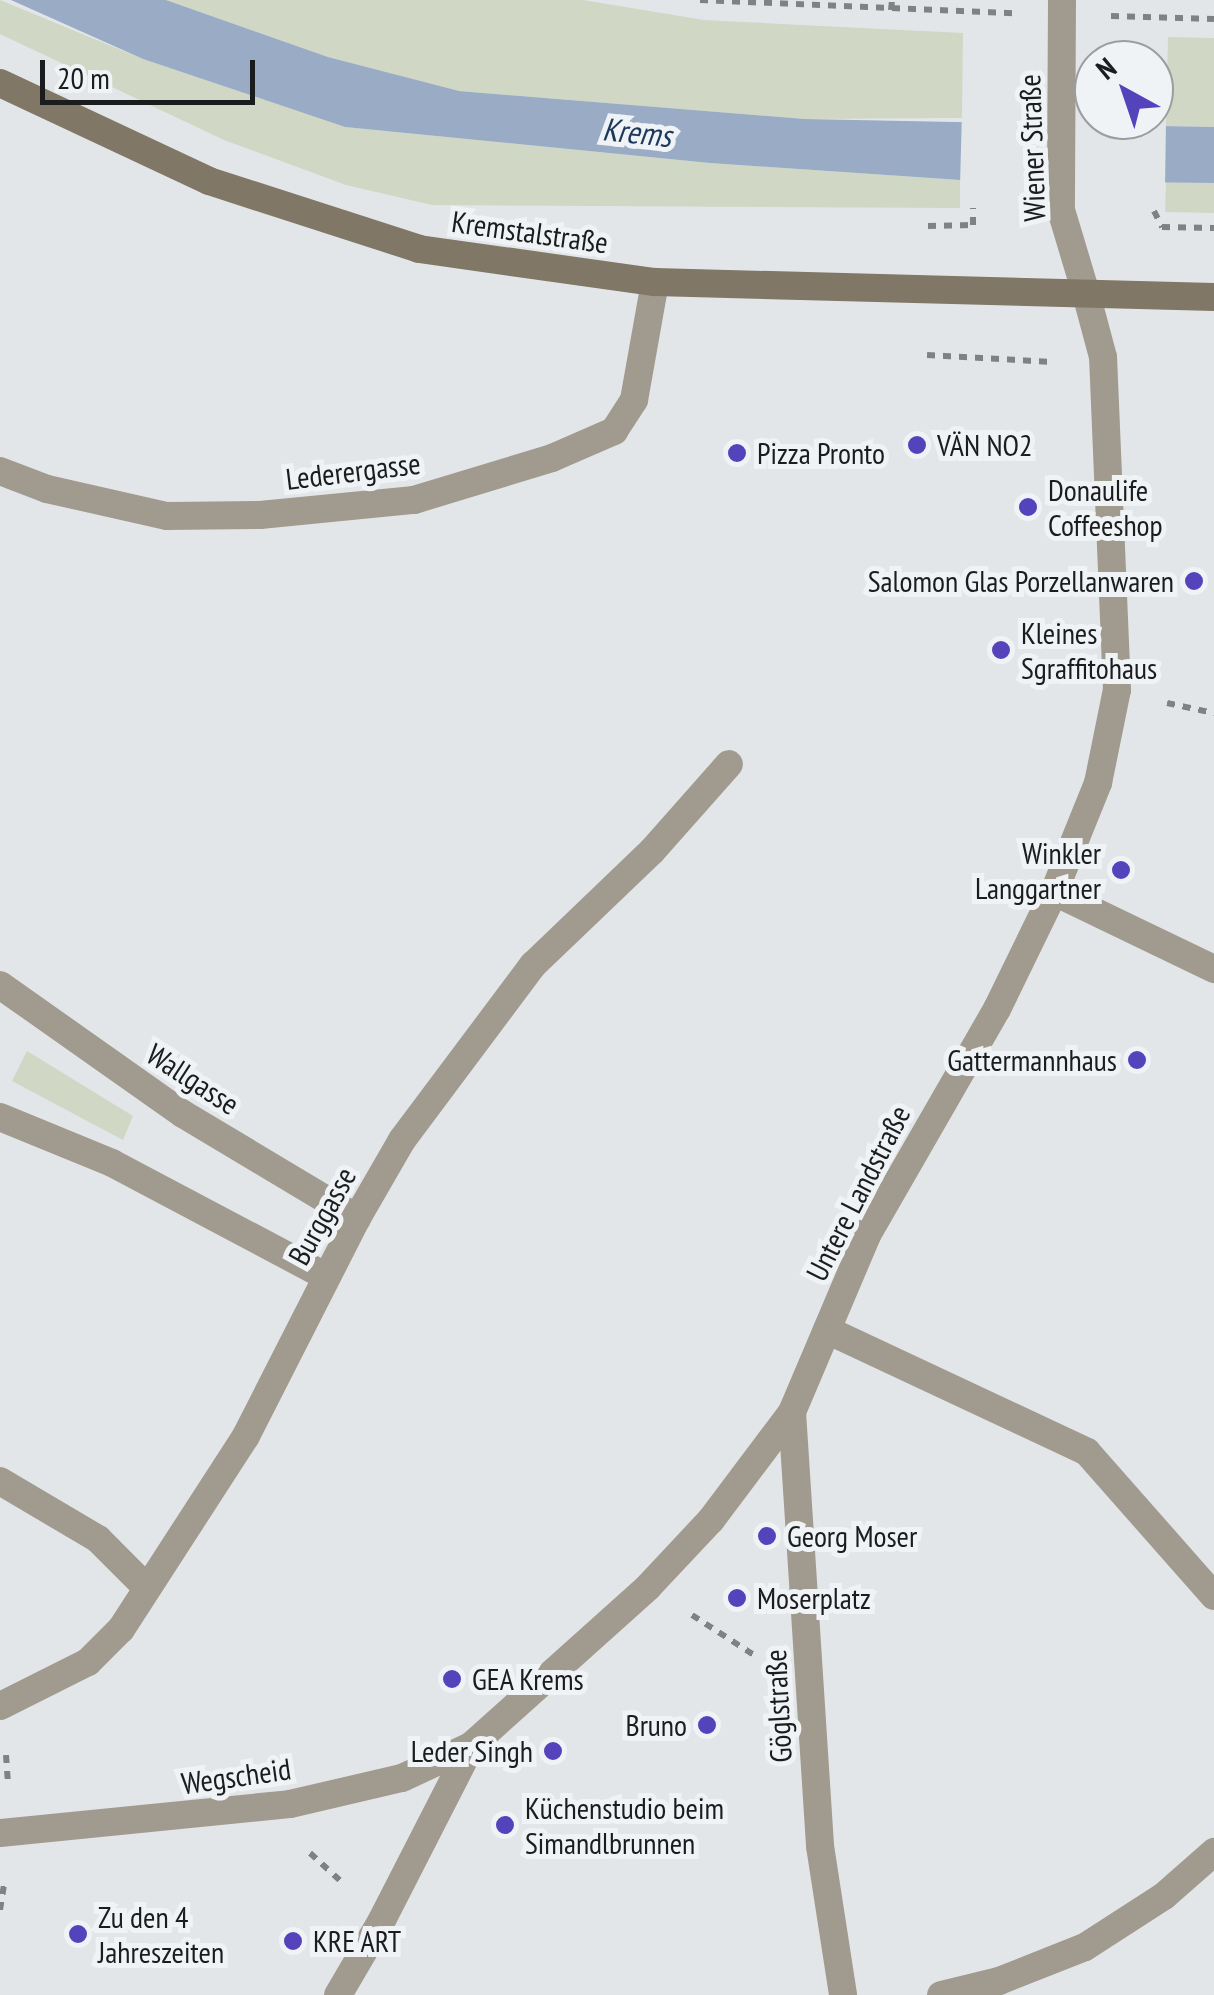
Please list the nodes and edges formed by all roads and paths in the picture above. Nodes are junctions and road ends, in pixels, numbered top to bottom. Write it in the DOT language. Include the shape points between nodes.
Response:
graph roads {
  1 [pos="700,0"];
  2 [pos="892,0"];
  3 [pos="1062,0"];
  4 [pos="891,10"];
  5 [pos="1024,14"];
  6 [pos="1100,16"];
  7 [pos="1214,19"];
  8 [pos="0,83"];
  9 [pos="974,208"];
  10 [pos="1154,212"];
  11 [pos="928,226"];
  12 [pos="1214,228"];
  13 [pos="655,282"];
  14 [pos="1084,290"];
  15 [pos="1214,296"];
  16 [pos="928,355"];
  17 [pos="1053,362"];
  18 [pos="0,470"];
  19 [pos="729,764"];
  20 [pos="1054,892"];
  21 [pos="1214,969"];
  22 [pos="0,985"];
  23 [pos="0,1117"];
  24 [pos="357,1218"];
  25 [pos="325,1276"];
  26 [pos="827,1330"];
  27 [pos="792,1412"];
  28 [pos="0,1481"];
  29 [pos="648,1587"];
  30 [pos="147,1588"];
  31 [pos="1214,1596"];
  32 [pos="762,1660"];
  33 [pos="0,1706"];
  34 [pos="471,1746"];
  35 [pos="0,1833"];
  36 [pos="1214,1852"];
  37 [pos="318,1860"];
  38 [pos="4,1884"];
  39 [pos="350,1889"];
  40 [pos="0,1910"];
  41 [pos="338,1995"];
  42 [pos="843,1995"];
  43 [pos="941,1995"];
  1 -- 4 [label="path"];
  2 -- 4 [label="path"];
  3 -- 14 [label="street, Wiener Straße" via="1061,210"];
  4 -- 5 [label="path"];
  6 -- 7 [label="path"];
  8 -- 13 [label="main road, Kremstalstraße" via="209,181 332,225 419,249"];
  9 -- 11 [label="path" via="974,225"];
  10 -- 12 [label="path" via="1162,227"];
  13 -- 14 [label="main road, Kremstalstraße"];
  13 -- 18 [label="street, Lederergasse" via="634,400 614,431 552,458 414,500 167,516 47,489"];
  14 -- 15 [label="main road, Kremstalstraße"];
  14 -- 20 [label="street, Untere Landstraße" via="1103,357 1117,690 1098,783"];
  16 -- 17 [label="path"];
  19 -- 24 [label="street, Burggasse" via="652,851 533,965 402,1140"];
  20 -- 21 [label="street"];
  20 -- 26 [label="street, Untere Landstraße" via="997,1009 867,1235"];
  22 -- 24 [label="street, Wallgasse" via="183,1114"];
  23 -- 25 [label="street" via="112,1163"];
  24 -- 25 [label="street, Burggasse"];
  25 -- 30 [label="street, Burggasse" via="246,1436"];
  26 -- 27 [label="street, Untere Landstraße"];
  26 -- 31 [label="street" via="1087,1452"];
  27 -- 29 [label="street, Untere Landstraße" via="711,1520"];
  27 -- 42 [label="street, Göglstraße" via="820,1846"];
  28 -- 30 [label="street" via="98,1538"];
  29 -- 32 [label="path"];
  29 -- 34 [label="street, Untere Landstraße"];
  30 -- 33 [label="street, Burggasse" via="121,1629 88,1662"];
  34 -- 35 [label="street, Wegscheid" via="402,1778 290,1804"];
  34 -- 41 [label="street, Untere Landstraße"];
  36 -- 43 [label="street" via="1164,1896 1085,1947 999,1981"];
  37 -- 39 [label="path"];
  38 -- 40 [label="path"];
}
